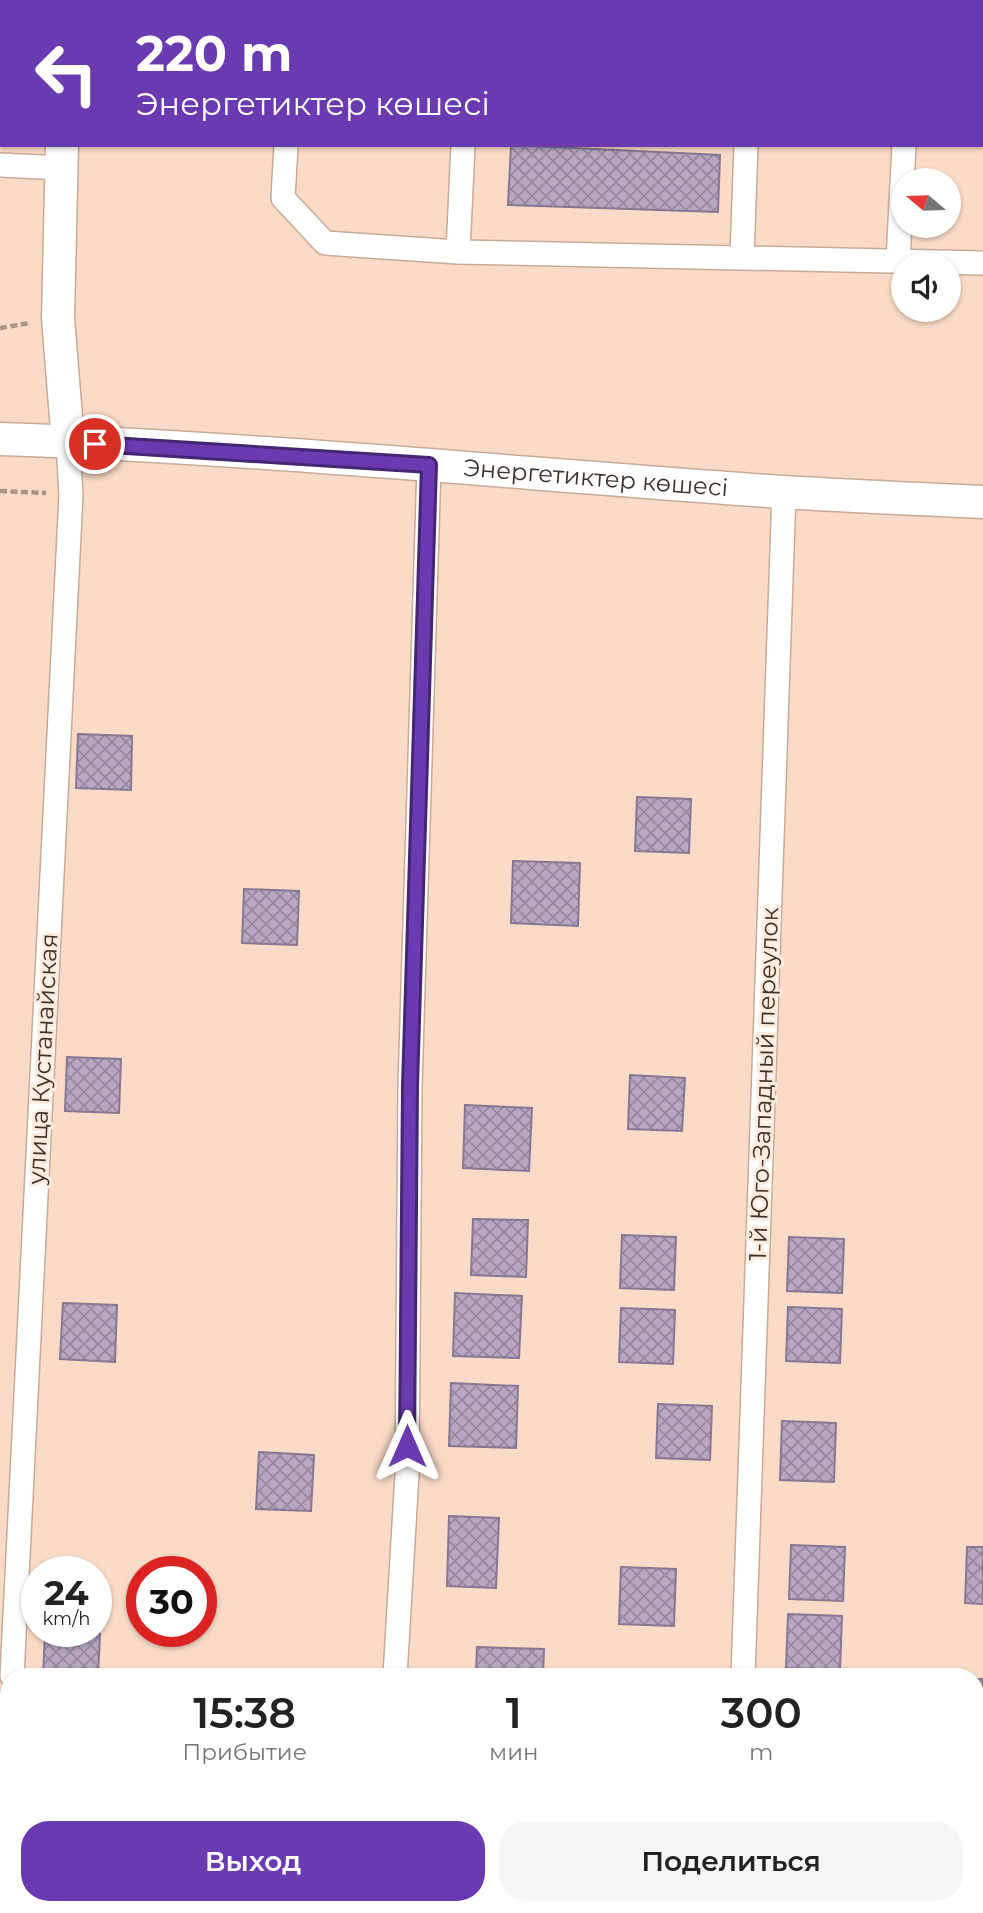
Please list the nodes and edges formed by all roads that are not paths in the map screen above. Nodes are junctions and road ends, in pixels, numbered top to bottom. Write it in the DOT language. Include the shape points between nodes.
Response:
graph roads {
  1 [pos="286,147"];
  2 [pos="463,147"];
  3 [pos="746,147"];
  4 [pos="904,147"];
  5 [pos="62,157"];
  6 [pos="0,165"];
  7 [pos="898,252"];
  8 [pos="458,253"];
  9 [pos="741,257"];
  10 [pos="891,261"];
  11 [pos="961,262"];
  12 [pos="983,263"];
  13 [pos="0,439"];
  14 [pos="68,442"];
  15 [pos="429,465"];
  16 [pos="784,492"];
  17 [pos="983,502"];
  18 [pos="12,1668"];
  19 [pos="396,1668"];
  20 [pos="743,1668"];
  1 -- 8 [label="street" via="283,198 325,243"];
  2 -- 8 [label="street"];
  3 -- 9 [label="street"];
  4 -- 7 [label="street"];
  5 -- 6 [label="street"];
  5 -- 14 [label="main road" via="58,317"];
  8 -- 9 [label="street"];
  9 -- 10 [label="street"];
  11 -- 12 [label="street"];
  13 -- 14 [label="main road, Энергетиктер көшесі"];
  14 -- 15 [label="main road, Энергетиктер көшесі"];
  14 -- 18 [label="street, улица Кустанайская" via="71,495"];
  15 -- 16 [label="main road, Энергетиктер көшесі"];
  15 -- 19 [label="street" via="410,1086 407,1474"];
  16 -- 17 [label="main road, Энергетиктер көшесі"];
  16 -- 20 [label="street, 1-й Юго-Западный переулок"];
}
